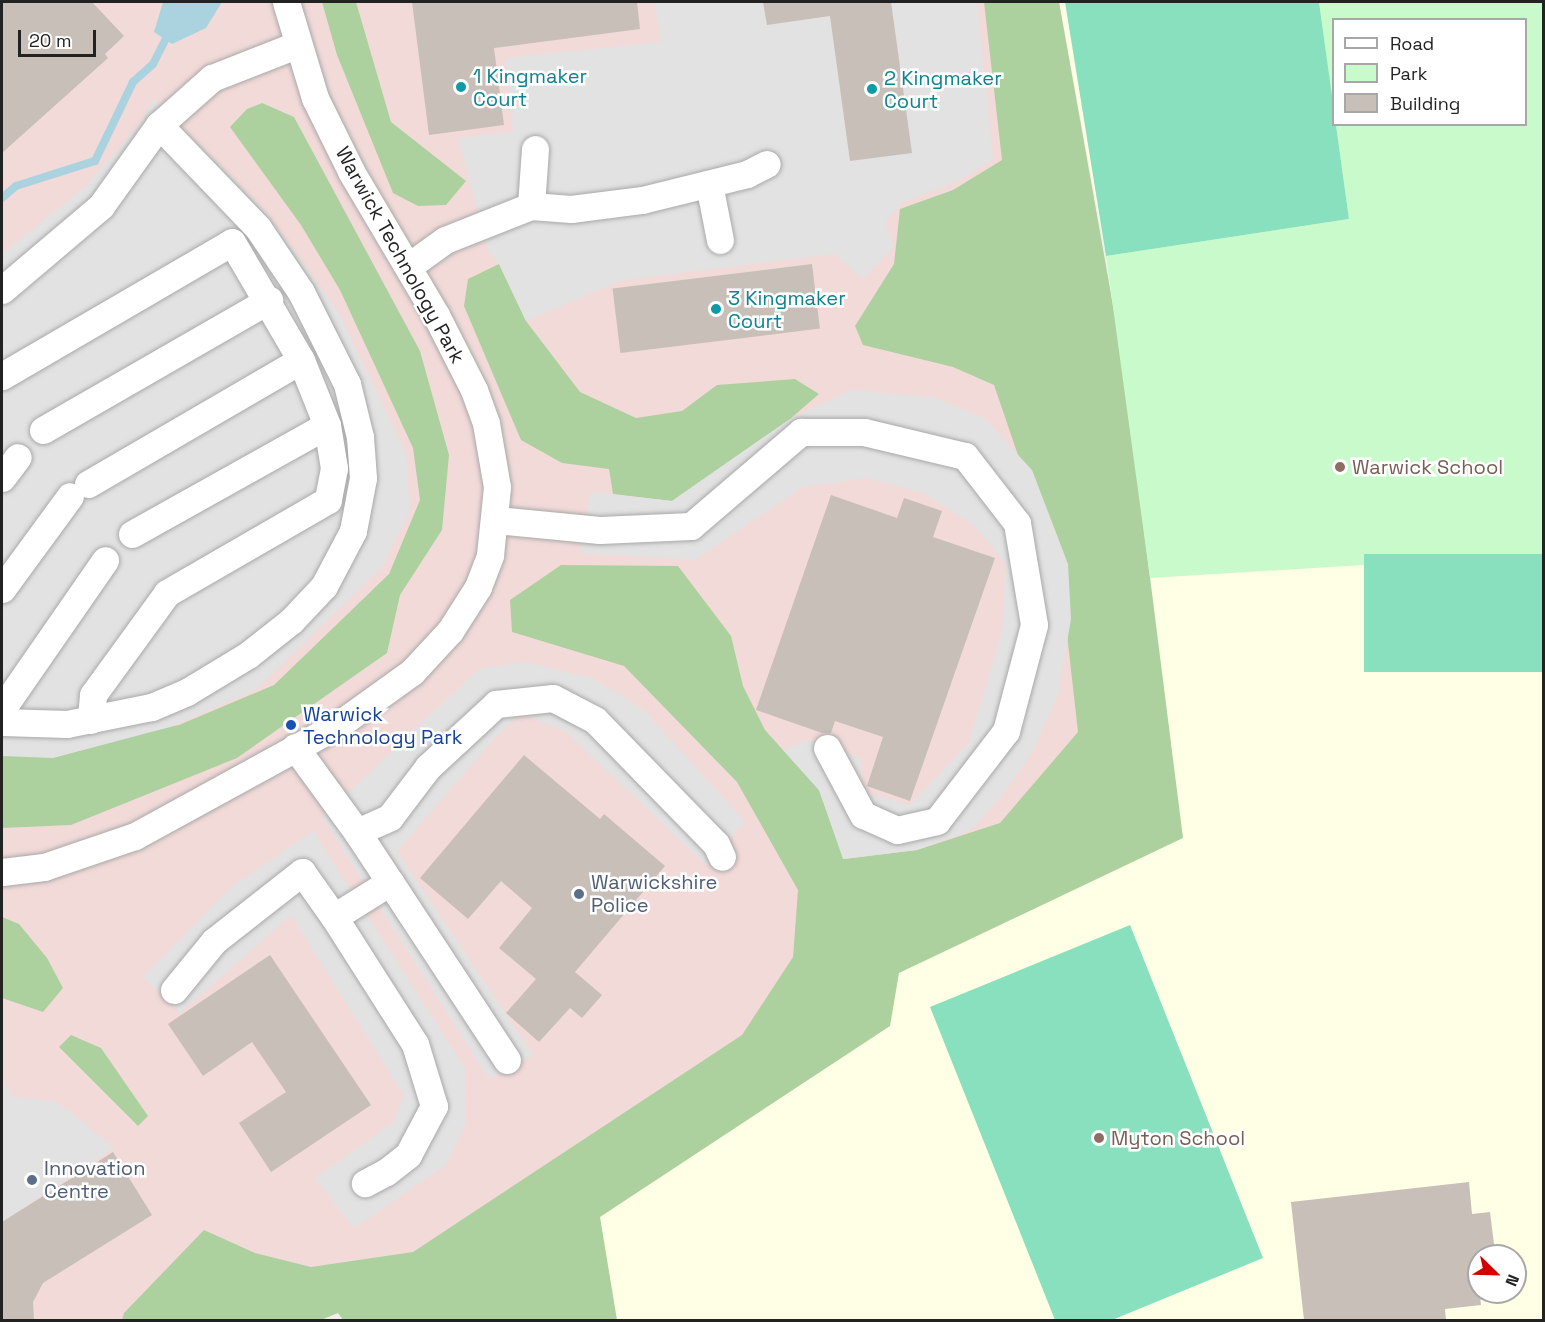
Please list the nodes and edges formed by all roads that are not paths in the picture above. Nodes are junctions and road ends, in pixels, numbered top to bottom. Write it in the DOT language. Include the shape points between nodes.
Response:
graph roads {
  1 [pos="286,2"];
  2 [pos="296,45"];
  3 [pos="159,125"];
  4 [pos="535,149"];
  5 [pos="766,164"];
  6 [pos="709,184"];
  7 [pos="531,206"];
  8 [pos="720,240"];
  9 [pos="409,266"];
  10 [pos="2,290"];
  11 [pos="269,300"];
  12 [pos="301,360"];
  13 [pos="2,376"];
  14 [pos="327,424"];
  15 [pos="44,430"];
  16 [pos="18,457"];
  17 [pos="2,478"];
  18 [pos="496,520"];
  19 [pos="132,534"];
  20 [pos="105,560"];
  21 [pos="2,589"];
  22 [pos="2,709"];
  23 [pos="91,720"];
  24 [pos="2,722"];
  25 [pos="295,747"];
  26 [pos="827,748"];
  27 [pos="357,832"];
  28 [pos="722,857"];
  29 [pos="2,872"];
  30 [pos="390,882"];
  31 [pos="334,917"];
  32 [pos="174,990"];
  33 [pos="507,1060"];
  34 [pos="365,1183"];
  1 -- 2 [label="street, Warwick Technology Park"];
  2 -- 3 [label="street" via="212,78"];
  2 -- 9 [label="street, Warwick Technology Park" via="315,99 351,171"];
  3 -- 10 [label="street" via="101,206"];
  3 -- 23 [label="street" via="258,228 301,292 347,384 360,437 363,478 357,515 346,547 324,586 291,621 248,655 187,692 151,707"];
  4 -- 7 [label="street"];
  5 -- 6 [label="street" via="747,174"];
  6 -- 7 [label="street" via="642,200 571,209"];
  6 -- 8 [label="street"];
  7 -- 9 [label="street" via="445,240"];
  9 -- 18 [label="street, Warwick Technology Park" via="456,352 486,423 497,487"];
  11 -- 12 [label="street"];
  11 -- 13 [label="street" via="232,242"];
  11 -- 15 [label="street"];
  12 -- 14 [label="street"];
  12 -- 21 [label="street" via="79,490"];
  14 -- 19 [label="street"];
  14 -- 23 [label="street" via="334,468 328,500 168,593 93,694"];
  16 -- 17 [label="street"];
  18 -- 25 [label="street, Warwick Technology Park" via="490,555 478,587 450,631 412,672 340,723"];
  18 -- 26 [label="street" via="600,530 691,526 801,432 864,432 965,456 1017,523 1034,625 1006,731 937,821 897,830 863,815"];
  20 -- 22 [label="street"];
  23 -- 24 [label="street" via="67,724"];
  25 -- 27 [label="street"];
  25 -- 29 [label="street, Warwick Technology Park" via="135,836 44,867"];
  27 -- 28 [label="street" via="390,817 428,767 496,704 553,698 595,720 716,844"];
  27 -- 30 [label="street"];
  30 -- 31 [label="street"];
  30 -- 33 [label="street"];
  31 -- 32 [label="street" via="302,872 214,941"];
  31 -- 34 [label="street" via="415,1044 434,1106 408,1155"];
}
